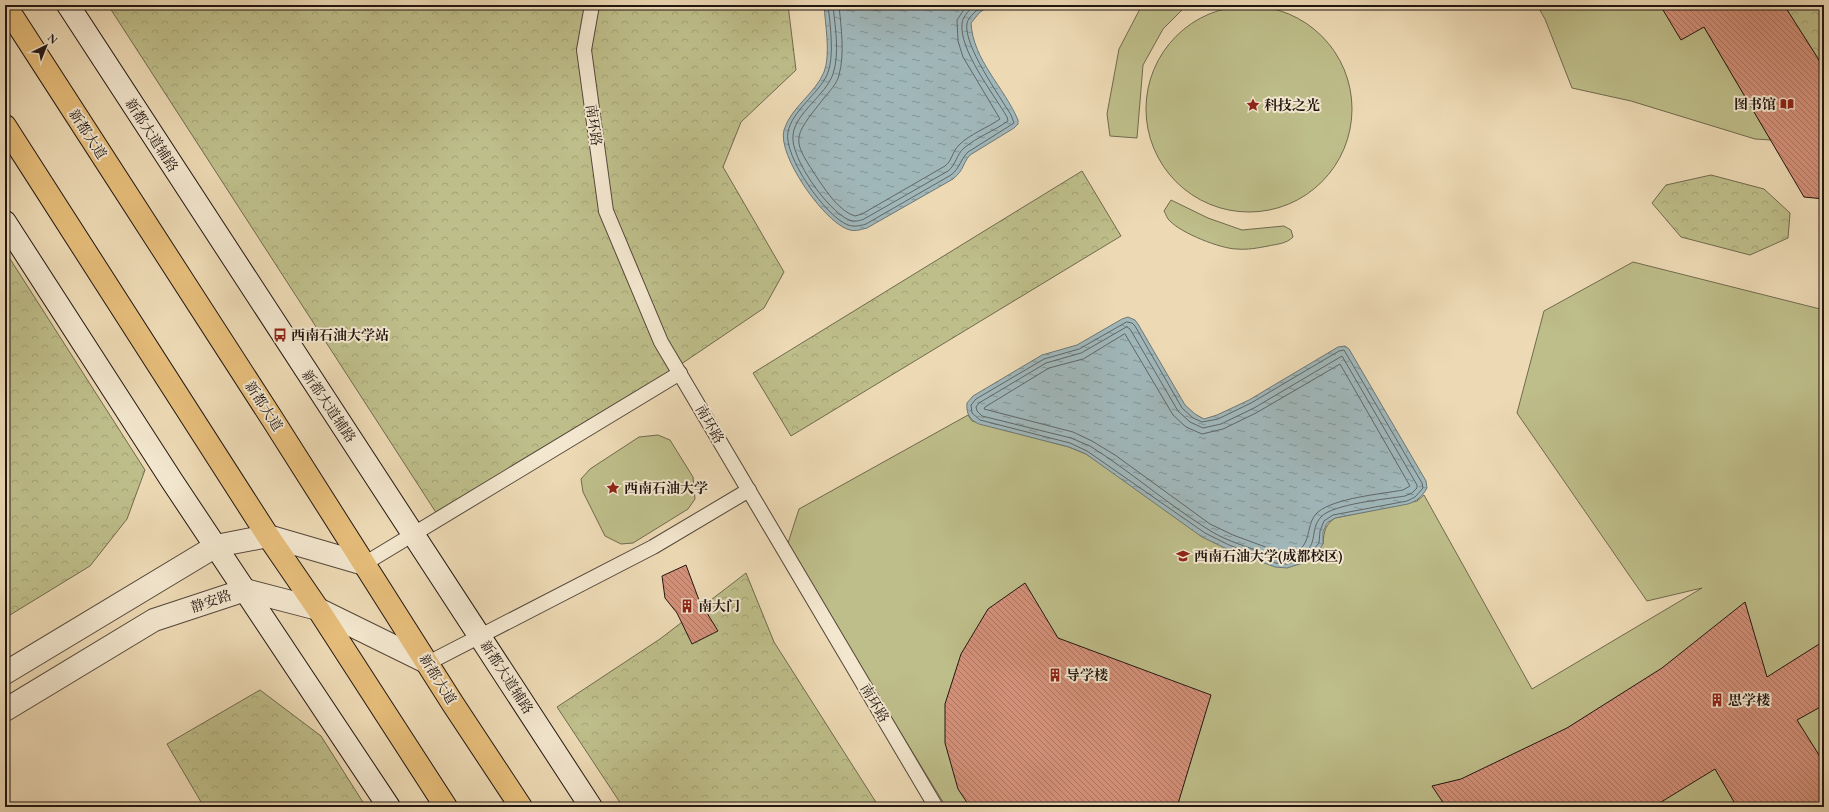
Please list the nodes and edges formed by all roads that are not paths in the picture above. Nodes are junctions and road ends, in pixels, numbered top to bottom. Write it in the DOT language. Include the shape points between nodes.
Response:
graph roads {
  1 [pos="5,5"];
  2 [pos="68,5"];
  3 [pos="592,5"];
  4 [pos="5,126"];
  5 [pos="5,222"];
  6 [pos="680,373"];
  7 [pos="749,490"];
  8 [pos="268,536"];
  9 [pos="216,546"];
  10 [pos="364,564"];
  11 [pos="245,590"];
  12 [pos="318,609"];
  13 [pos="428,663"];
  14 [pos="5,673"];
  15 [pos="5,710"];
  16 [pos="390,807"];
  17 [pos="446,807"];
  18 [pos="521,807"];
  19 [pos="591,807"];
  20 [pos="936,807"];
  1 -- 10 [label="main road, 新都大道" via="272,417"];
  2 -- 19 [label="street, 新都大道辅路"];
  3 -- 6 [label="lane, 南环路" via="584,50 606,211 661,342"];
  4 -- 8 [label="main road"];
  5 -- 9 [label="street"];
  6 -- 7 [label="lane, 南环路"];
  6 -- 10 [label="lane"];
  7 -- 13 [label="lane" via="653,547"];
  7 -- 20 [label="lane, 南环路"];
  8 -- 9 [label="street"];
  8 -- 10 [label="street"];
  8 -- 12 [label="main road"];
  9 -- 11 [label="street"];
  9 -- 14 [label="street"];
  10 -- 13 [label="main road, 新都大道"];
  11 -- 12 [label="street, 静安路"];
  11 -- 15 [label="street, 静安路" via="154,620"];
  11 -- 16 [label="street"];
  12 -- 13 [label="street, 静安路"];
  12 -- 17 [label="main road"];
  13 -- 18 [label="main road, 新都大道"];
}
